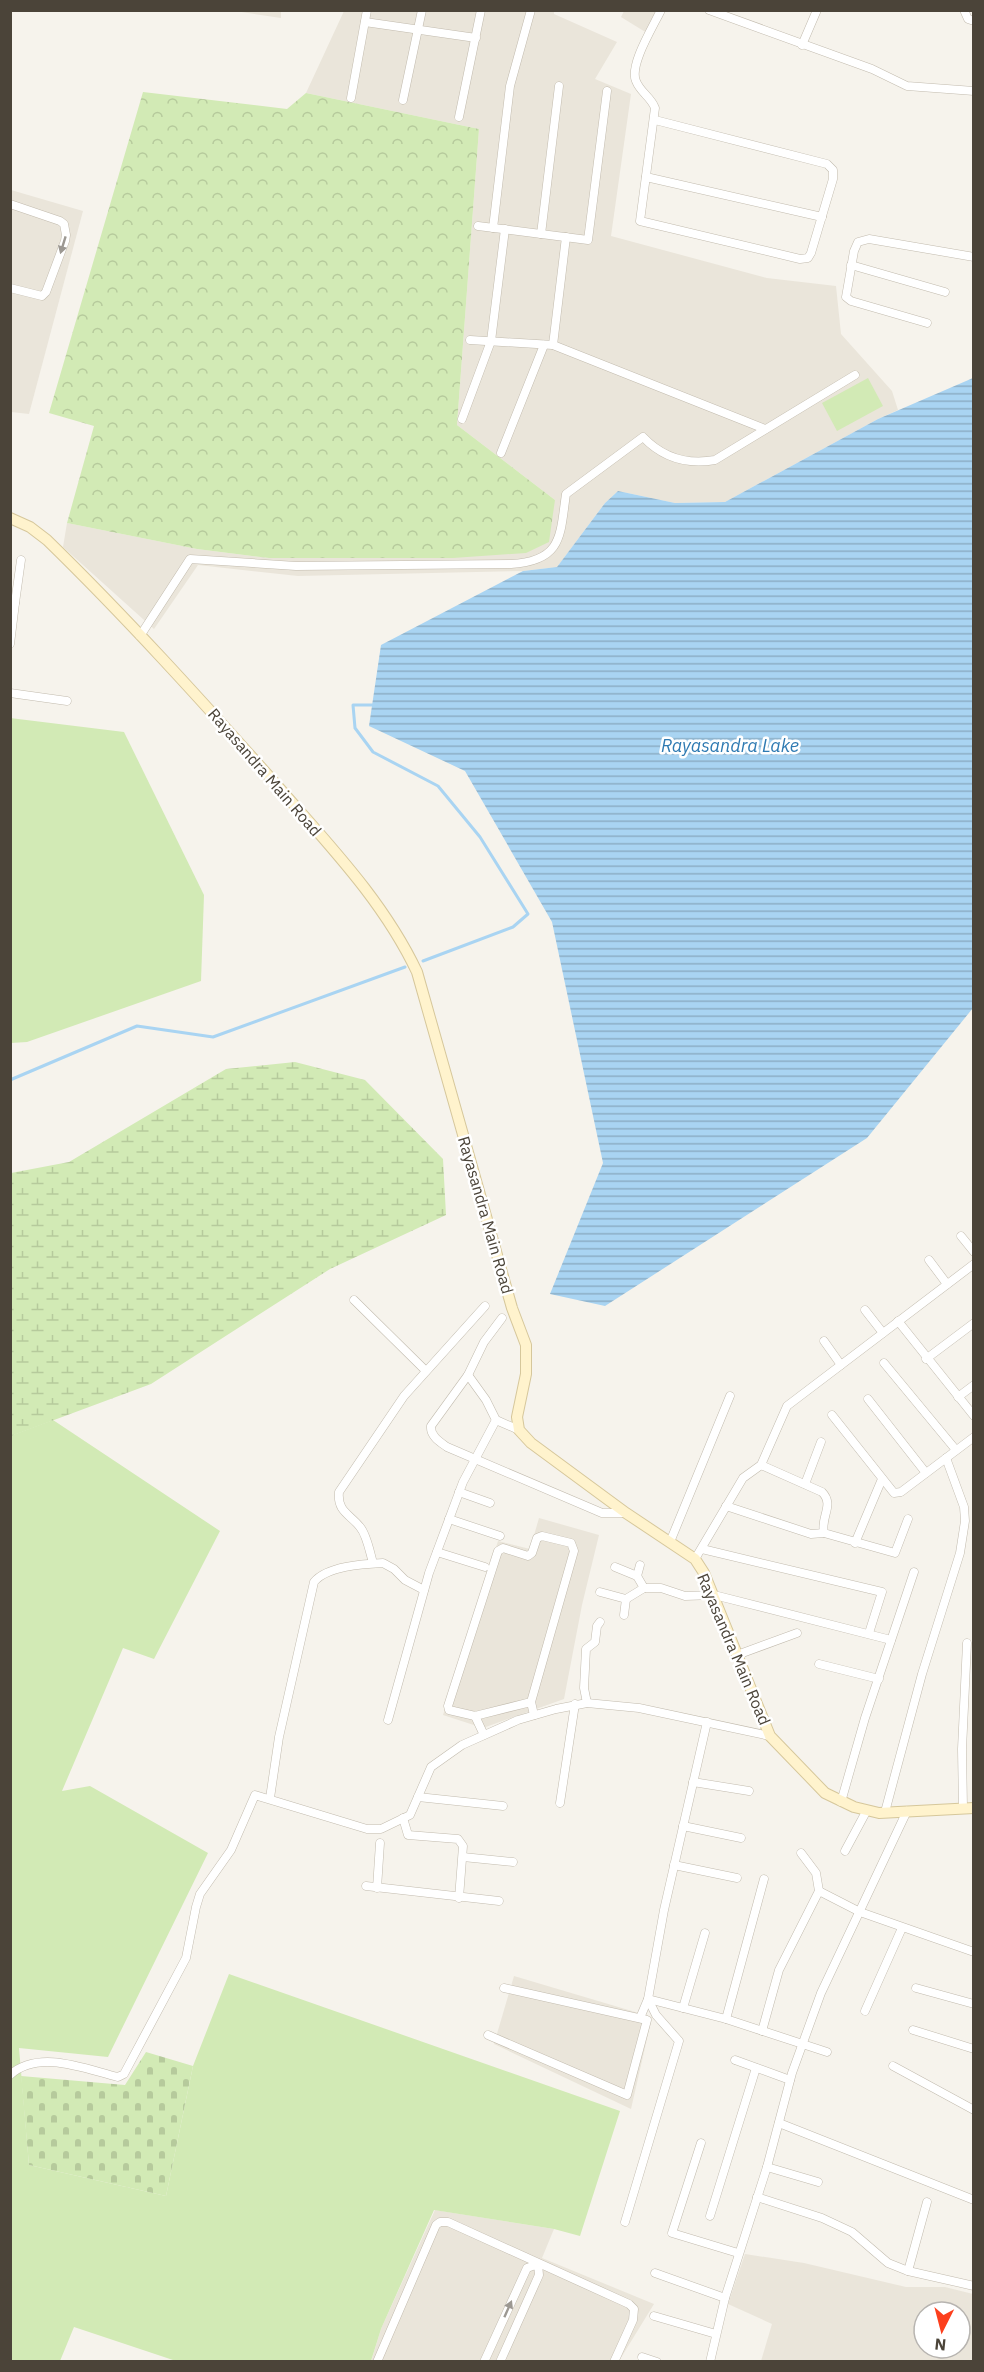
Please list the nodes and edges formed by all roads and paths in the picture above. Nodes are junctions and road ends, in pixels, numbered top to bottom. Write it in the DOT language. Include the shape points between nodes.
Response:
graph roads {
  1 [pos="367,10"];
  2 [pos="422,10"];
  3 [pos="481,10"];
  4 [pos="531,10"];
  5 [pos="661,10"];
  6 [pos="709,10"];
  7 [pos="817,10"];
  8 [pos="964,10"];
  9 [pos="974,21"];
  10 [pos="365,22"];
  11 [pos="418,30"];
  12 [pos="476,38"];
  13 [pos="802,45"];
  14 [pos="559,86"];
  15 [pos="607,91"];
  16 [pos="974,91"];
  17 [pos="351,98"];
  18 [pos="403,100"];
  19 [pos="459,117"];
  20 [pos="655,120"];
  21 [pos="646,177"];
  22 [pos="10,204"];
  23 [pos="822,217"];
  24 [pos="478,226"];
  25 [pos="493,228"];
  26 [pos="505,230"];
  27 [pos="541,234"];
  28 [pos="566,237"];
  29 [pos="974,257"];
  30 [pos="851,265"];
  31 [pos="10,288"];
  32 [pos="945,292"];
  33 [pos="927,323"];
  34 [pos="470,340"];
  35 [pos="491,341"];
  36 [pos="544,345"];
  37 [pos="553,345"];
  38 [pos="855,375"];
  39 [pos="462,419"];
  40 [pos="765,429"];
  41 [pos="501,453"];
  42 [pos="10,518"];
  43 [pos="21,560"];
  44 [pos="13,602"];
  45 [pos="140,636"];
  46 [pos="10,644"];
  47 [pos="10,693"];
  48 [pos="67,701"];
  49 [pos="961,1236"];
  50 [pos="974,1252"];
  51 [pos="929,1260"];
  52 [pos="974,1264"];
  53 [pos="947,1284"];
  54 [pos="354,1300"];
  55 [pos="485,1306"];
  56 [pos="865,1310"];
  57 [pos="502,1318"];
  58 [pos="898,1321"];
  59 [pos="974,1323"];
  60 [pos="884,1333"];
  61 [pos="824,1341"];
  62 [pos="926,1359"];
  63 [pos="884,1363"];
  64 [pos="842,1365"];
  65 [pos="426,1371"];
  66 [pos="468,1375"];
  67 [pos="974,1385"];
  68 [pos="730,1396"];
  69 [pos="958,1397"];
  70 [pos="868,1399"];
  71 [pos="832,1415"];
  72 [pos="974,1416"];
  73 [pos="496,1420"];
  74 [pos="519,1430"];
  75 [pos="974,1437"];
  76 [pos="821,1442"];
  77 [pos="956,1450"];
  78 [pos="476,1458"];
  79 [pos="946,1458"];
  80 [pos="761,1465"];
  81 [pos="926,1473"];
  82 [pos="882,1479"];
  83 [pos="805,1484"];
  84 [pos="459,1492"];
  85 [pos="490,1503"];
  86 [pos="726,1506"];
  87 [pos="626,1513"];
  88 [pos="449,1519"];
  89 [pos="908,1519"];
  90 [pos="824,1533"];
  91 [pos="500,1536"];
  92 [pos="670,1542"];
  93 [pos="855,1543"];
  94 [pos="702,1549"];
  95 [pos="437,1552"];
  96 [pos="695,1559"];
  97 [pos="373,1563"];
  98 [pos="640,1564"];
  99 [pos="485,1567"];
  100 [pos="615,1568"];
  101 [pos="914,1572"];
  102 [pos="637,1576"];
  103 [pos="644,1588"];
  104 [pos="424,1590"];
  105 [pos="600,1592"];
  106 [pos="714,1595"];
  107 [pos="626,1599"];
  108 [pos="624,1615"];
  109 [pos="600,1622"];
  110 [pos="797,1633"];
  111 [pos="869,1633"];
  112 [pos="891,1640"];
  113 [pos="967,1643"];
  114 [pos="737,1655"];
  115 [pos="819,1664"];
  116 [pos="879,1679"];
  117 [pos="531,1702"];
  118 [pos="587,1703"];
  119 [pos="575,1704"];
  120 [pos="534,1715"];
  121 [pos="475,1716"];
  122 [pos="388,1720"];
  123 [pos="707,1722"];
  124 [pos="484,1735"];
  125 [pos="771,1736"];
  126 [pos="693,1782"];
  127 [pos="749,1791"];
  128 [pos="418,1797"];
  129 [pos="270,1798"];
  130 [pos="841,1802"];
  131 [pos="560,1803"];
  132 [pos="503,1806"];
  133 [pos="968,1808"];
  134 [pos="867,1810"];
  135 [pos="907,1811"];
  136 [pos="885,1812"];
  137 [pos="403,1818"];
  138 [pos="683,1826"];
  139 [pos="741,1838"];
  140 [pos="380,1843"];
  141 [pos="845,1851"];
  142 [pos="801,1853"];
  143 [pos="463,1857"];
  144 [pos="513,1862"];
  145 [pos="674,1864"];
  146 [pos="737,1878"];
  147 [pos="764,1879"];
  148 [pos="366,1886"];
  149 [pos="377,1888"];
  150 [pos="819,1891"];
  151 [pos="459,1898"];
  152 [pos="499,1901"];
  153 [pos="860,1912"];
  154 [pos="902,1928"];
  155 [pos="705,1933"];
  156 [pos="974,1952"];
  157 [pos="504,1988"];
  158 [pos="916,1988"];
  159 [pos="648,1999"];
  160 [pos="974,2004"];
  161 [pos="683,2008"];
  162 [pos="865,2011"];
  163 [pos="640,2018"];
  164 [pos="726,2019"];
  165 [pos="913,2030"];
  166 [pos="762,2031"];
  167 [pos="488,2035"];
  168 [pos="804,2044"];
  169 [pos="974,2049"];
  170 [pos="827,2052"];
  171 [pos="735,2060"];
  172 [pos="893,2067"];
  173 [pos="756,2068"];
  174 [pos="10,2075"];
  175 [pos="790,2080"];
  176 [pos="974,2110"];
  177 [pos="779,2122"];
  178 [pos="701,2143"];
  179 [pos="767,2167"];
  180 [pos="818,2182"];
  181 [pos="757,2197"];
  182 [pos="974,2200"];
  183 [pos="927,2202"];
  184 [pos="710,2216"];
  185 [pos="625,2222"];
  186 [pos="738,2253"];
  187 [pos="538,2264"];
  188 [pos="908,2271"];
  189 [pos="655,2273"];
  190 [pos="974,2286"];
  191 [pos="725,2298"];
  192 [pos="654,2316"];
  193 [pos="716,2334"];
  194 [pos="642,2356"];
  195 [pos="376,2361"];
  196 [pos="484,2361"];
  197 [pos="500,2361"];
  198 [pos="614,2361"];
  199 [pos="657,2361"];
  200 [pos="710,2361"];
  1 -- 10 [label="street"];
  2 -- 11 [label="street"];
  3 -- 12 [label="street"];
  4 -- 25 [label="street" via="510,86"];
  5 -- 20 [label="street" via="634,72 636,83 652,101"];
  6 -- 13 [label="street"];
  7 -- 13 [label="street"];
  8 -- 9 [label="street" via="968,19"];
  10 -- 11 [label="street"];
  10 -- 17 [label="street"];
  11 -- 12 [label="street"];
  11 -- 18 [label="street"];
  12 -- 19 [label="street"];
  13 -- 16 [label="street" via="908,86"];
  14 -- 27 [label="street"];
  15 -- 28 [label="street" via="588,240"];
  20 -- 21 [label="street"];
  20 -- 23 [label="street" via="827,164 833,170 833,179"];
  21 -- 23 [label="street"];
  21 -- 23 [label="street" via="640,220 645,223 789,257 808,258"];
  22 -- 31 [label="street, one-way" via="60,221 66,235 42,296"];
  24 -- 25 [label="street"];
  25 -- 26 [label="street"];
  26 -- 27 [label="street"];
  26 -- 35 [label="street"];
  27 -- 28 [label="street"];
  28 -- 37 [label="street"];
  29 -- 30 [label="street" via="869,239 858,242"];
  30 -- 32 [label="street"];
  30 -- 33 [label="street" via="846,289 846,297 851,301"];
  34 -- 35 [label="street"];
  35 -- 36 [label="street"];
  35 -- 39 [label="street"];
  36 -- 37 [label="street"];
  36 -- 41 [label="street"];
  37 -- 40 [label="street"];
  38 -- 40 [label="street"];
  40 -- 45 [label="street" via="715,460 698,462 664,454 644,437 566,494 560,540 528,562 296,566 190,559"];
  42 -- 45 [label="street, Rayasandra Main Road" via="47,540"];
  43 -- 44 [label="street"];
  44 -- 46 [label="street"];
  45 -- 74 [label="street, Rayasandra Main Road" via="349,867 377,903 417,972 512,1308 526,1345 526,1374 517,1417"];
  47 -- 48 [label="street"];
  49 -- 50 [label="street"];
  51 -- 53 [label="street"];
  52 -- 53 [label="street"];
  53 -- 58 [label="street"];
  54 -- 65 [label="street"];
  55 -- 65 [label="street"];
  56 -- 60 [label="street"];
  57 -- 66 [label="street" via="484,1342"];
  58 -- 60 [label="street"];
  58 -- 62 [label="street"];
  59 -- 62 [label="street"];
  60 -- 64 [label="street"];
  61 -- 64 [label="street"];
  62 -- 69 [label="street"];
  63 -- 77 [label="street"];
  64 -- 80 [label="street" via="787,1406"];
  65 -- 97 [label="street" via="404,1396 339,1492 344,1512 362,1528"];
  66 -- 73 [label="street"];
  66 -- 78 [label="street" via="431,1431 447,1447"];
  67 -- 69 [label="street"];
  68 -- 92 [label="street"];
  69 -- 72 [label="street"];
  70 -- 81 [label="street"];
  71 -- 82 [label="street"];
  73 -- 74 [label="street"];
  73 -- 78 [label="street"];
  74 -- 87 [label="street, Rayasandra Main Road"];
  75 -- 77 [label="street"];
  76 -- 83 [label="street"];
  77 -- 79 [label="street"];
  78 -- 84 [label="street"];
  78 -- 87 [label="street" via="602,1513"];
  79 -- 81 [label="street"];
  79 -- 136 [label="street" via="964,1507 960,1552"];
  80 -- 83 [label="street"];
  80 -- 86 [label="street" via="743,1478"];
  81 -- 82 [label="street" via="894,1493"];
  82 -- 93 [label="street"];
  83 -- 90 [label="street" via="828,1497"];
  84 -- 85 [label="street"];
  84 -- 88 [label="street"];
  86 -- 90 [label="street" via="811,1534"];
  86 -- 94 [label="street"];
  87 -- 92 [label="street, Rayasandra Main Road"];
  88 -- 91 [label="street"];
  88 -- 95 [label="street"];
  89 -- 93 [label="street" via="895,1553"];
  90 -- 93 [label="street"];
  92 -- 96 [label="street, Rayasandra Main Road"];
  94 -- 96 [label="street"];
  94 -- 111 [label="street" via="882,1592"];
  95 -- 99 [label="street"];
  95 -- 104 [label="street"];
  96 -- 106 [label="street, Rayasandra Main Road"];
  97 -- 104 [label="street" via="383,1563"];
  97 -- 129 [label="street" via="319,1575 314,1582 279,1737"];
  98 -- 102 [label="street"];
  100 -- 102 [label="street"];
  101 -- 112 [label="street"];
  102 -- 103 [label="street"];
  103 -- 106 [label="street" via="661,1588 686,1596"];
  103 -- 107 [label="street"];
  104 -- 122 [label="street"];
  105 -- 107 [label="street"];
  106 -- 111 [label="street"];
  106 -- 114 [label="street, Rayasandra Main Road"];
  107 -- 108 [label="street"];
  109 -- 118 [label="street" via="595,1642 586,1649"];
  110 -- 114 [label="street"];
  111 -- 112 [label="street"];
  112 -- 116 [label="street"];
  113 -- 133 [label="street" via="962,1749"];
  114 -- 125 [label="street, Rayasandra Main Road"];
  115 -- 116 [label="street"];
  116 -- 130 [label="street"];
  117 -- 120 [label="street"];
  117 -- 121 [label="street"];
  117 -- 121 [label="street" via="574,1551 571,1543 542,1536 528,1556 503,1548 498,1551 448,1706 449,1710"];
  118 -- 119 [label="street"];
  118 -- 123 [label="street" via="639,1708"];
  119 -- 120 [label="street"];
  119 -- 131 [label="street"];
  120 -- 124 [label="street"];
  121 -- 124 [label="street"];
  123 -- 125 [label="street"];
  123 -- 126 [label="street"];
  124 -- 128 [label="street" via="462,1745 432,1767"];
  125 -- 130 [label="street, Rayasandra Main Road" via="825,1793"];
  126 -- 127 [label="street"];
  126 -- 138 [label="street"];
  128 -- 132 [label="street"];
  128 -- 137 [label="street" via="410,1815"];
  129 -- 137 [label="street" via="367,1828 381,1829"];
  129 -- 174 [label="street" via="255,1795 251,1800 231,1850 201,1894 186,1958 124,2074 118,2077 33,2062"];
  130 -- 134 [label="street, Rayasandra Main Road"];
  133 -- 135 [label="street, Rayasandra Main Road"];
  134 -- 136 [label="street, Rayasandra Main Road"];
  134 -- 141 [label="street"];
  135 -- 136 [label="street, Rayasandra Main Road"];
  135 -- 153 [label="street"];
  137 -- 143 [label="street" via="408,1835 458,1839 464,1846"];
  138 -- 139 [label="street"];
  138 -- 145 [label="street"];
  140 -- 149 [label="street"];
  142 -- 150 [label="street" via="816,1873"];
  143 -- 144 [label="street"];
  143 -- 151 [label="street"];
  145 -- 146 [label="street"];
  145 -- 159 [label="street"];
  147 -- 164 [label="street"];
  148 -- 149 [label="street"];
  149 -- 151 [label="street"];
  150 -- 153 [label="street"];
  150 -- 166 [label="street" via="783,1961"];
  151 -- 152 [label="street"];
  153 -- 154 [label="street"];
  153 -- 168 [label="street" via="821,1993"];
  154 -- 156 [label="street"];
  154 -- 162 [label="street"];
  155 -- 161 [label="street"];
  157 -- 163 [label="street"];
  158 -- 160 [label="street"];
  159 -- 161 [label="street"];
  159 -- 163 [label="street"];
  159 -- 185 [label="street" via="656,2015 679,2041"];
  161 -- 164 [label="street"];
  163 -- 167 [label="street" via="647,2020 627,2095"];
  164 -- 166 [label="street"];
  165 -- 169 [label="street"];
  166 -- 168 [label="street"];
  168 -- 170 [label="street"];
  168 -- 175 [label="street"];
  171 -- 173 [label="street"];
  172 -- 176 [label="street"];
  173 -- 175 [label="street"];
  173 -- 184 [label="street"];
  175 -- 177 [label="street"];
  177 -- 179 [label="street"];
  177 -- 182 [label="street"];
  178 -- 186 [label="street" via="672,2233"];
  179 -- 180 [label="street"];
  179 -- 181 [label="street"];
  181 -- 186 [label="street"];
  181 -- 188 [label="street" via="822,2217 852,2232 888,2263"];
  183 -- 188 [label="street"];
  186 -- 191 [label="street"];
  187 -- 195 [label="street" via="448,2222 440,2222"];
  196 -- 187 [label="street, one-way" via="527,2268"];
  187 -- 197 [label="street" via="539,2275"];
  187 -- 198 [label="street" via="634,2309 633,2320"];
  188 -- 190 [label="street"];
  189 -- 191 [label="street"];
  191 -- 193 [label="street"];
  192 -- 193 [label="street"];
  193 -- 200 [label="street"];
  194 -- 199 [label="street"];
}
